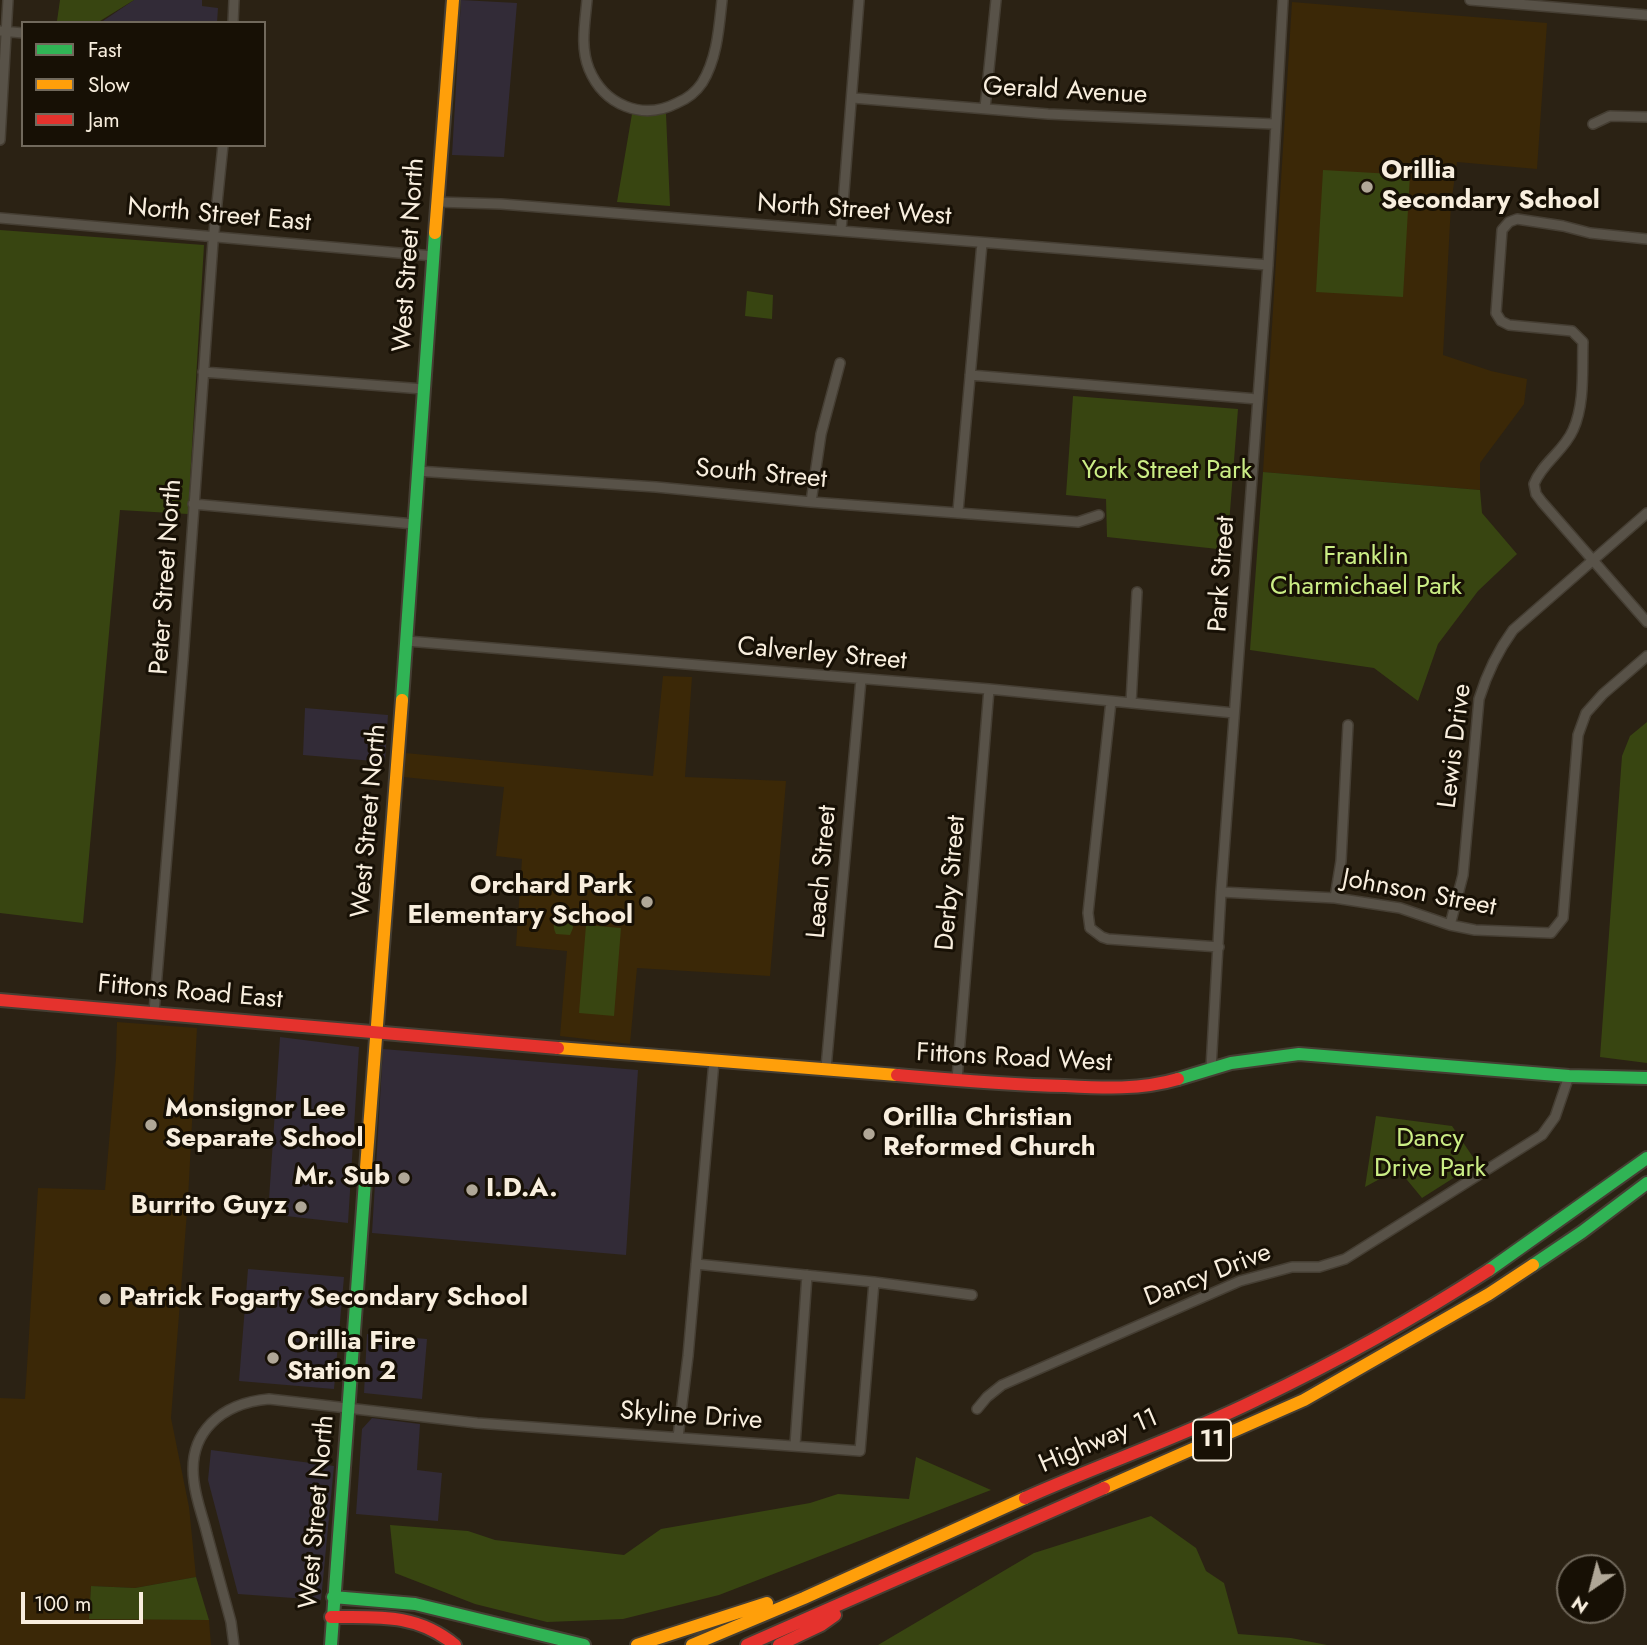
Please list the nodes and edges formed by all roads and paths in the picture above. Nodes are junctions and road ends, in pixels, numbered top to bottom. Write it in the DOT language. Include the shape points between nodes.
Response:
graph roads {
  1 [pos="8,0"];
  2 [pos="234,0"];
  3 [pos="453,0"];
  4 [pos="587,0"];
  5 [pos="722,0"];
  6 [pos="859,0"];
  7 [pos="996,0"];
  8 [pos="1283,0"];
  9 [pos="1470,0"];
  10 [pos="1519,2"];
  11 [pos="1647,15"];
  12 [pos="233,21"];
  13 [pos="3,31"];
  14 [pos="21,33"];
  15 [pos="853,98"];
  16 [pos="985,108"];
  17 [pos="1647,117"];
  18 [pos="1274,124"];
  19 [pos="1592,124"];
  20 [pos="0,140"];
  21 [pos="223,147"];
  22 [pos="437,202"];
  23 [pos="0,218"];
  24 [pos="841,230"];
  25 [pos="214,236"];
  26 [pos="1647,239"];
  27 [pos="982,243"];
  28 [pos="433,257"];
  29 [pos="1268,265"];
  30 [pos="840,363"];
  31 [pos="203,372"];
  32 [pos="970,375"];
  33 [pos="423,388"];
  34 [pos="1257,399"];
  35 [pos="417,471"];
  36 [pos="811,502"];
  37 [pos="193,504"];
  38 [pos="958,511"];
  39 [pos="1647,513"];
  40 [pos="1099,515"];
  41 [pos="414,524"];
  42 [pos="1592,561"];
  43 [pos="1137,592"];
  44 [pos="1647,622"];
  45 [pos="407,641"];
  46 [pos="1647,656"];
  47 [pos="861,679"];
  48 [pos="989,689"];
  49 [pos="1111,701"];
  50 [pos="1131,703"];
  51 [pos="1234,713"];
  52 [pos="1348,725"];
  53 [pos="1221,892"];
  54 [pos="1335,898"];
  55 [pos="1450,925"];
  56 [pos="1219,947"];
  57 [pos="0,1000"];
  58 [pos="154,1013"];
  59 [pos="376,1033"];
  60 [pos="714,1061"];
  61 [pos="825,1068"];
  62 [pos="1210,1068"];
  63 [pos="1569,1076"];
  64 [pos="1647,1078"];
  65 [pos="957,1079"];
  66 [pos="1647,1158"];
  67 [pos="1647,1183"];
  68 [pos="696,1264"];
  69 [pos="807,1275"];
  70 [pos="874,1282"];
  71 [pos="972,1295"];
  72 [pos="350,1409"];
  73 [pos="977,1409"];
  74 [pos="678,1437"];
  75 [pos="795,1445"];
  76 [pos="332,1597"];
  77 [pos="858,1597"];
  78 [pos="804,1598"];
  79 [pos="331,1617"];
  80 [pos="234,1645"];
  81 [pos="331,1645"];
  82 [pos="455,1645"];
  83 [pos="584,1645"];
  84 [pos="637,1645"];
  85 [pos="692,1645"];
  86 [pos="747,1645"];
  87 [pos="779,1645"];
  1 -- 13 [label="street"];
  2 -- 12 [label="street"];
  3 -- 22 [label="main road, West Street North"];
  4 -- 5 [label="street" via="585,57 595,81 620,104 655,111 680,102 701,85 716,45"];
  6 -- 15 [label="street"];
  7 -- 16 [label="street"];
  8 -- 18 [label="street, Park Street"];
  9 -- 10 [label="street"];
  10 -- 11 [label="street"];
  13 -- 14 [label="street"];
  13 -- 20 [label="street"];
  15 -- 16 [label="street, Gerald Avenue"];
  15 -- 24 [label="street"];
  16 -- 18 [label="street, Gerald Avenue"];
  17 -- 19 [label="street" via="1610,116"];
  18 -- 29 [label="street, Park Street"];
  21 -- 25 [label="street, Peter Street North"];
  22 -- 24 [label="street, North Street West"];
  22 -- 28 [label="main road, West Street North"];
  23 -- 25 [label="street, North Street East"];
  24 -- 27 [label="street, North Street West"];
  25 -- 28 [label="street, North Street East"];
  25 -- 31 [label="street, Peter Street North"];
  26 -- 42 [label="street" via="1517,219 1502,230 1496,313 1509,324 1572,331 1583,342 1580,407 1573,430 1534,484 1542,502"];
  27 -- 29 [label="street, North Street West"];
  27 -- 32 [label="street"];
  28 -- 33 [label="main road, West Street North"];
  29 -- 34 [label="street, Park Street"];
  30 -- 36 [label="street" via="821,434"];
  31 -- 33 [label="street"];
  31 -- 37 [label="street, Peter Street North"];
  32 -- 34 [label="street"];
  32 -- 38 [label="street"];
  33 -- 35 [label="main road, West Street North"];
  34 -- 51 [label="street, Park Street"];
  35 -- 36 [label="street, South Street"];
  35 -- 41 [label="main road, West Street North"];
  36 -- 38 [label="street, South Street"];
  37 -- 41 [label="street"];
  37 -- 58 [label="street, Peter Street North"];
  38 -- 40 [label="street, South Street" via="1078,522"];
  39 -- 42 [label="street, Lewis Drive"];
  41 -- 45 [label="main road, West Street North"];
  42 -- 44 [label="street"];
  42 -- 55 [label="street, Lewis Drive" via="1513,630 1486,674 1475,727 1463,875"];
  43 -- 50 [label="street"];
  45 -- 47 [label="street, Calverley Street"];
  45 -- 59 [label="main road, West Street North"];
  46 -- 55 [label="street, Johnson Street" via="1586,713 1578,735 1563,918 1558,926 1551,933"];
  47 -- 48 [label="street, Calverley Street"];
  47 -- 61 [label="street, Leach Street"];
  48 -- 49 [label="street, Calverley Street"];
  48 -- 65 [label="street, Derby Street"];
  49 -- 50 [label="street, Calverley Street"];
  49 -- 56 [label="street" via="1090,928 1108,939"];
  50 -- 51 [label="street, Calverley Street"];
  51 -- 53 [label="street, Park Street"];
  52 -- 54 [label="street"];
  53 -- 54 [label="street, Johnson Street"];
  53 -- 56 [label="street, Park Street"];
  54 -- 55 [label="street, Johnson Street" via="1400,908"];
  56 -- 62 [label="street, Park Street"];
  57 -- 58 [label="main road, Fittons Road East"];
  58 -- 59 [label="main road, Fittons Road East"];
  59 -- 60 [label="main road, Fittons Road West"];
  59 -- 72 [label="main road, West Street North"];
  60 -- 61 [label="main road, Fittons Road West"];
  60 -- 68 [label="street"];
  61 -- 65 [label="main road, Fittons Road West"];
  62 -- 63 [label="main road, Fittons Road West" via="1299,1054"];
  62 -- 65 [label="main road, Fittons Road West" via="1161,1084 1118,1088"];
  63 -- 64 [label="main road, Fittons Road West"];
  63 -- 73 [label="street, Dancy Drive" via="1555,1117 1542,1135 1345,1259 1240,1281 1002,1385"];
  66 -- 78 [label="main road, Highway 11 / 11" via="1457,1291 1353,1350 1255,1401 1056,1484"];
  67 -- 77 [label="main road, Highway 11 / 11" via="1489,1294 1304,1399"];
  68 -- 69 [label="street"];
  68 -- 74 [label="street"];
  69 -- 70 [label="street"];
  69 -- 75 [label="street"];
  70 -- 71 [label="street"];
  70 -- 75 [label="street, Skyline Drive" via="860,1451"];
  72 -- 74 [label="street, Skyline Drive"];
  72 -- 76 [label="main road, West Street North"];
  72 -- 80 [label="street, Skyline Drive" via="257,1400 219,1415 200,1440 194,1483"];
  74 -- 75 [label="street, Skyline Drive"];
  76 -- 79 [label="main road, West Street North"];
  76 -- 83 [label="main road" via="415,1604"];
  77 -- 86 [label="main road, Highway 11 / 11"];
  77 -- 87 [label="main road" via="821,1625"];
  78 -- 84 [label="main road" via="781,1599"];
  78 -- 85 [label="main road, Highway 11 / 11"];
  79 -- 81 [label="main road, West Street North"];
  79 -- 82 [label="main road" via="418,1621"];
}
